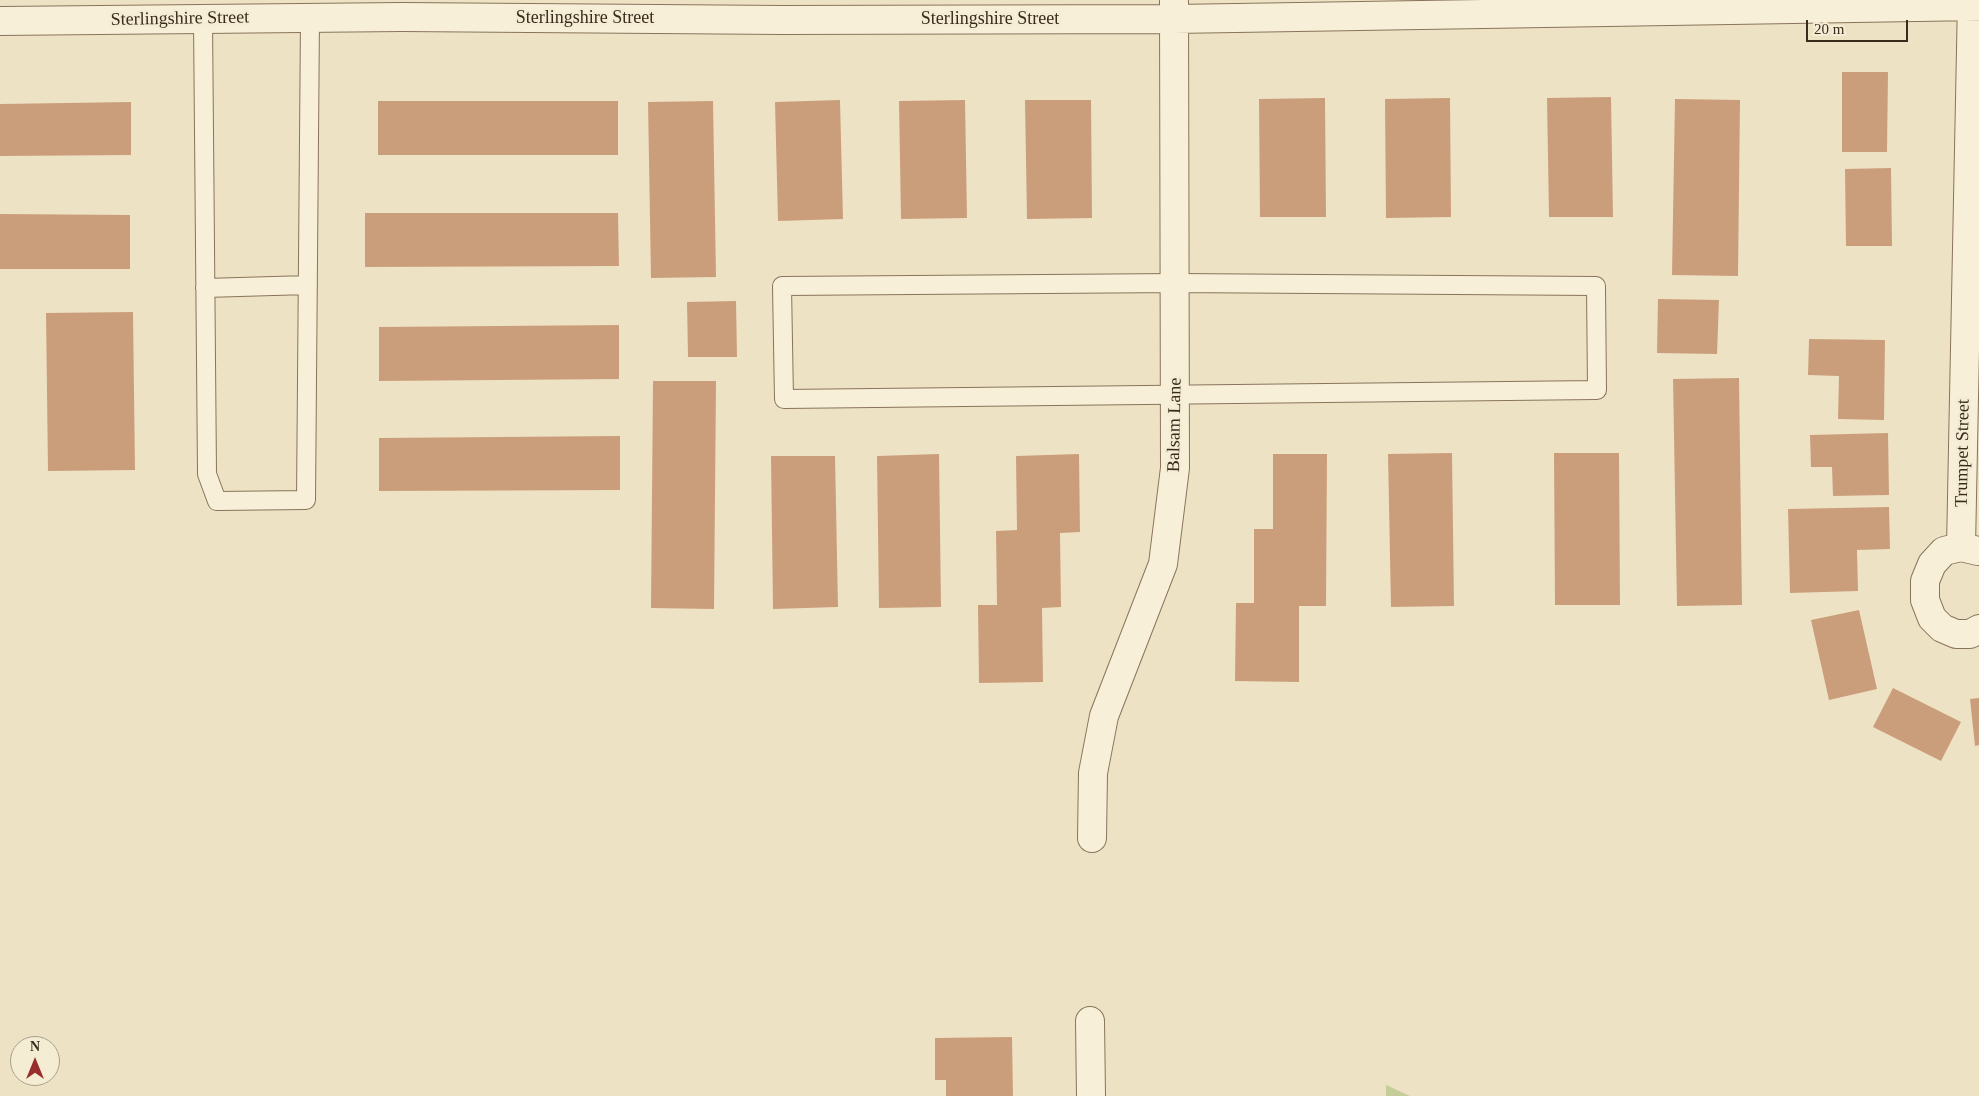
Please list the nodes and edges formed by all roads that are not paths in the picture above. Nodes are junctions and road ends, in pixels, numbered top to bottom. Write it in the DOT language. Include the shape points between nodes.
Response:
graph roads {
  1 [pos="1974,4"];
  2 [pos="1575,6"];
  3 [pos="402,8"];
  4 [pos="783,10"];
  5 [pos="1174,10"];
  6 [pos="310,18"];
  7 [pos="202,19"];
  8 [pos="0,21"];
  9 [pos="1176,283"];
  10 [pos="308,285"];
  11 [pos="205,288"];
  12 [pos="1176,395"];
  13 [pos="1970,549"];
  14 [pos="1979,629"];
  15 [pos="1092,838"];
  16 [pos="1090,1021"];
  17 [pos="1091,1096"];
  1 -- 2 [label="street, Sterlingshire Street"];
  1 -- 13 [label="street, Trumpet Street"];
  2 -- 5 [label="street, Sterlingshire Street"];
  3 -- 4 [label="street, Sterlingshire Street"];
  3 -- 6 [label="street, Sterlingshire Street"];
  4 -- 5 [label="street, Sterlingshire Street"];
  5 -- 9 [label="street, Balsam Lane"];
  6 -- 7 [label="street, Sterlingshire Street"];
  6 -- 10 [label="lane"];
  7 -- 8 [label="street, Sterlingshire Street"];
  7 -- 11 [label="lane"];
  9 -- 12 [label="street, Balsam Lane"];
  9 -- 12 [label="lane" via="782,286 784,399"];
  9 -- 12 [label="lane" via="1596,286 1598,390"];
  10 -- 11 [label="lane"];
  10 -- 11 [label="lane" via="306,500 217,502 207,474"];
  12 -- 15 [label="street, Balsam Lane" via="1175,468 1163,564 1104,716 1093,773"];
  13 -- 14 [label="street, Trumpet Street" via="1944,551 1932,564 1925,581 1925,600 1932,618 1942,628 1956,634 1970,634"];
  16 -- 17 [label="street"];
}
